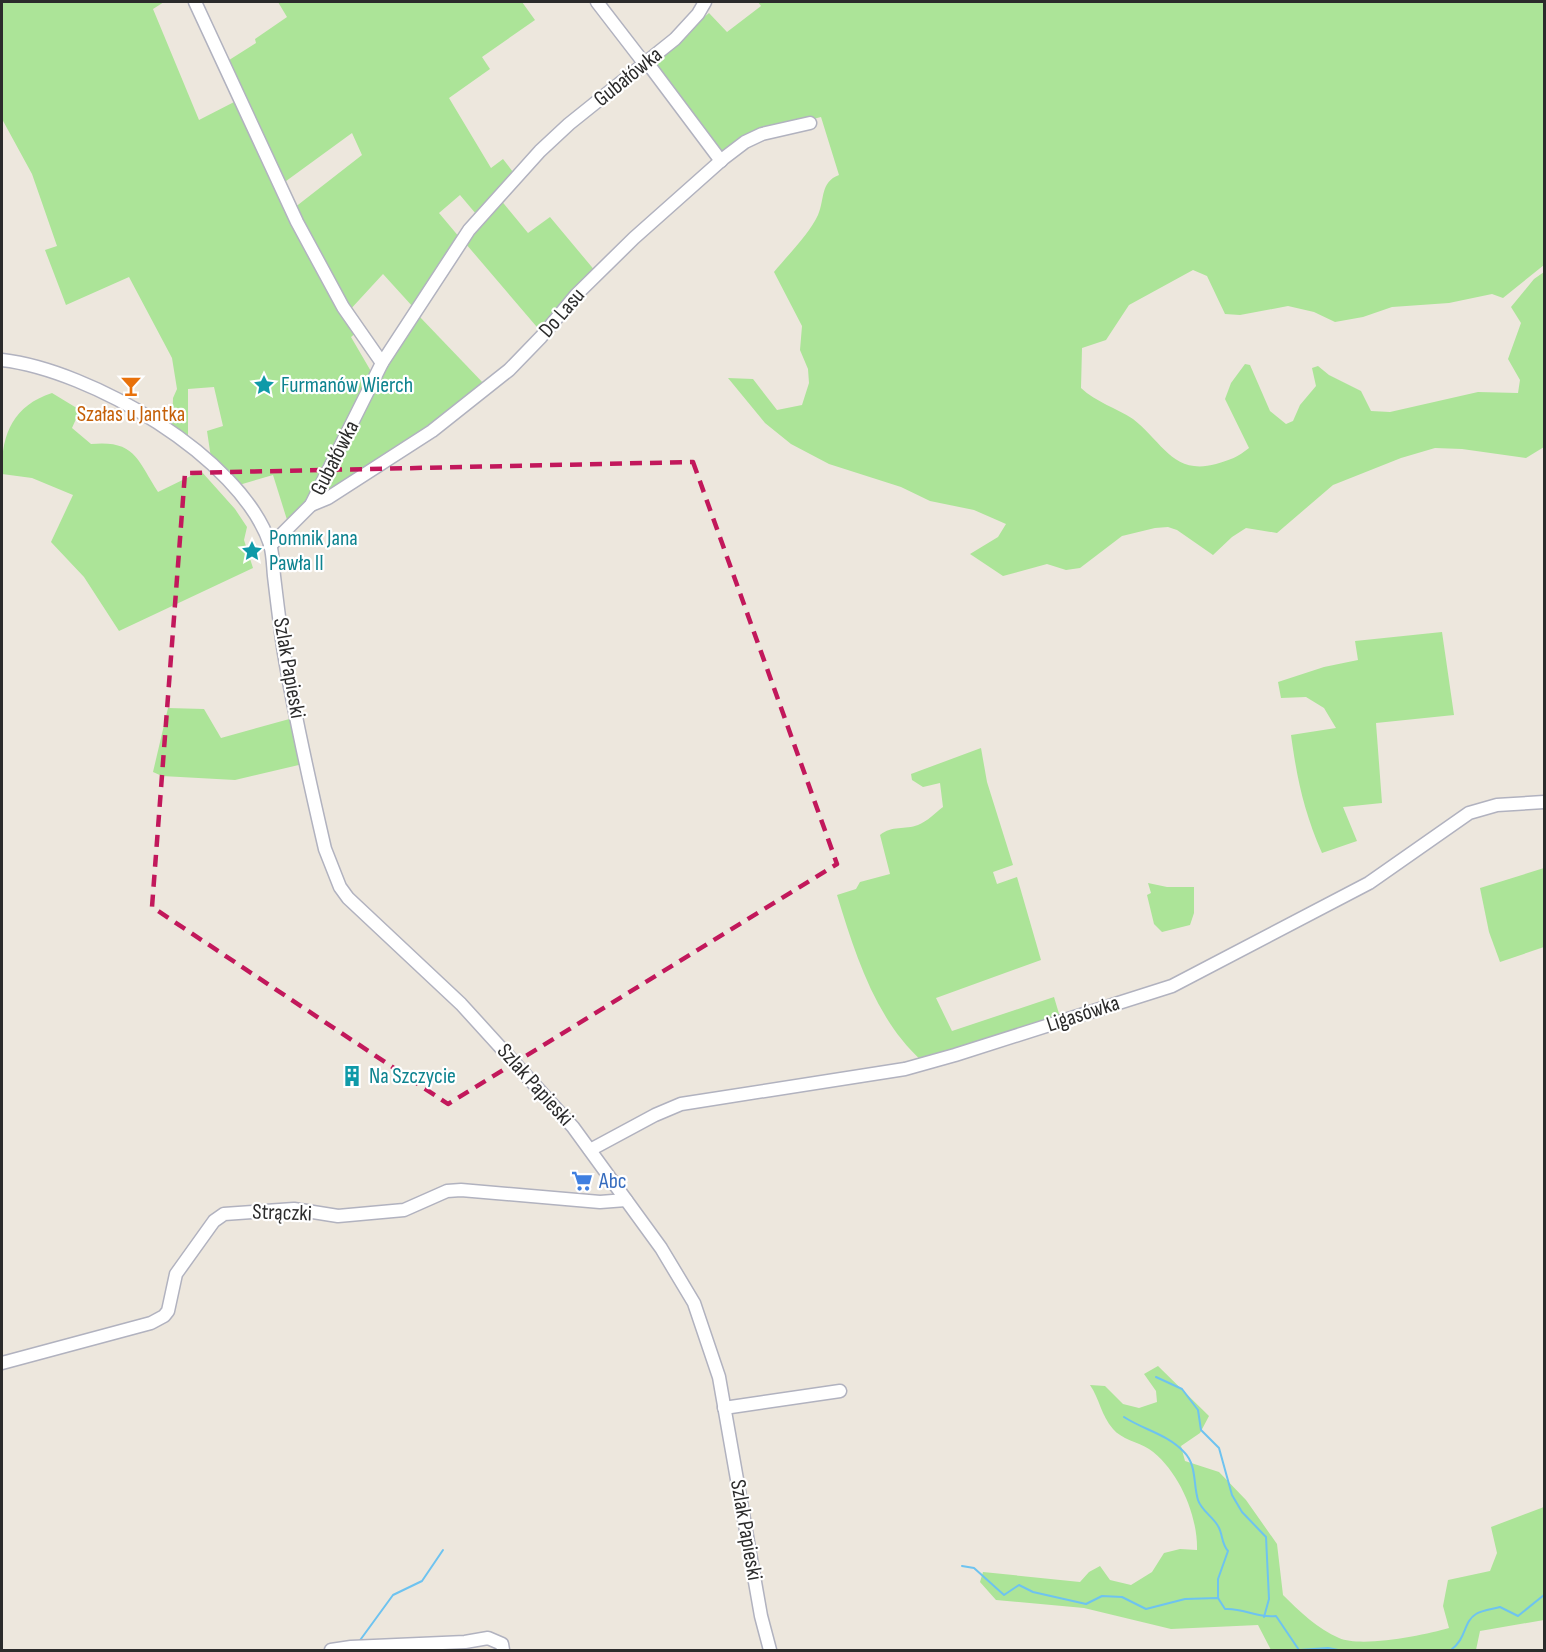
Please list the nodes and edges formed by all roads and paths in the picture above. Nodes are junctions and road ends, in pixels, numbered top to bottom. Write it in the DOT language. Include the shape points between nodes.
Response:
graph roads {
  1 [pos="195,2"];
  2 [pos="597,2"];
  3 [pos="705,2"];
  4 [pos="645,62"];
  5 [pos="810,123"];
  6 [pos="721,162"];
  7 [pos="2,360"];
  8 [pos="382,363"];
  9 [pos="311,505"];
  10 [pos="270,546"];
  11 [pos="1545,802"];
  12 [pos="590,1150"];
  13 [pos="626,1200"];
  14 [pos="2,1363"];
  15 [pos="840,1391"];
  16 [pos="724,1408"];
  17 [pos="331,1650"];
  18 [pos="503,1650"];
  19 [pos="770,1650"];
  1 -- 8 [label="street" via="297,222 343,307"];
  2 -- 4 [label="street"];
  3 -- 4 [label="street, Gubałówka" via="675,39"];
  4 -- 6 [label="street"];
  4 -- 8 [label="street, Gubałówka" via="569,124 496,197 469,230"];
  5 -- 6 [label="street, Do Lasu" via="762,134"];
  6 -- 9 [label="street, Do Lasu" via="633,238 576,295 541,338 482,392 432,431"];
  7 -- 10 [label="street" via="60,373 149,418 210,462 232,484 254,513"];
  8 -- 9 [label="street, Gubałówka"];
  9 -- 10 [label="street, Gubałówka"];
  10 -- 12 [label="street, Szlak Papieski" via="284,653 314,802 325,849 340,887 357,908 461,1004 534,1082"];
  11 -- 12 [label="street, Ligasówka" via="1497,805 1469,813 1369,884 1172,986 905,1069 681,1104"];
  12 -- 13 [label="street, Szlak Papieski"];
  13 -- 14 [label="street, Strączki" via="600,1202 461,1190 447,1191 404,1210 338,1216 294,1209 224,1214 214,1221 176,1274 164,1317"];
  13 -- 16 [label="street, Szlak Papieski" via="694,1303 713,1356"];
  15 -- 16 [label="street"];
  16 -- 19 [label="street, Szlak Papieski"];
  17 -- 18 [label="street" via="488,1638 502,1644"];
}
